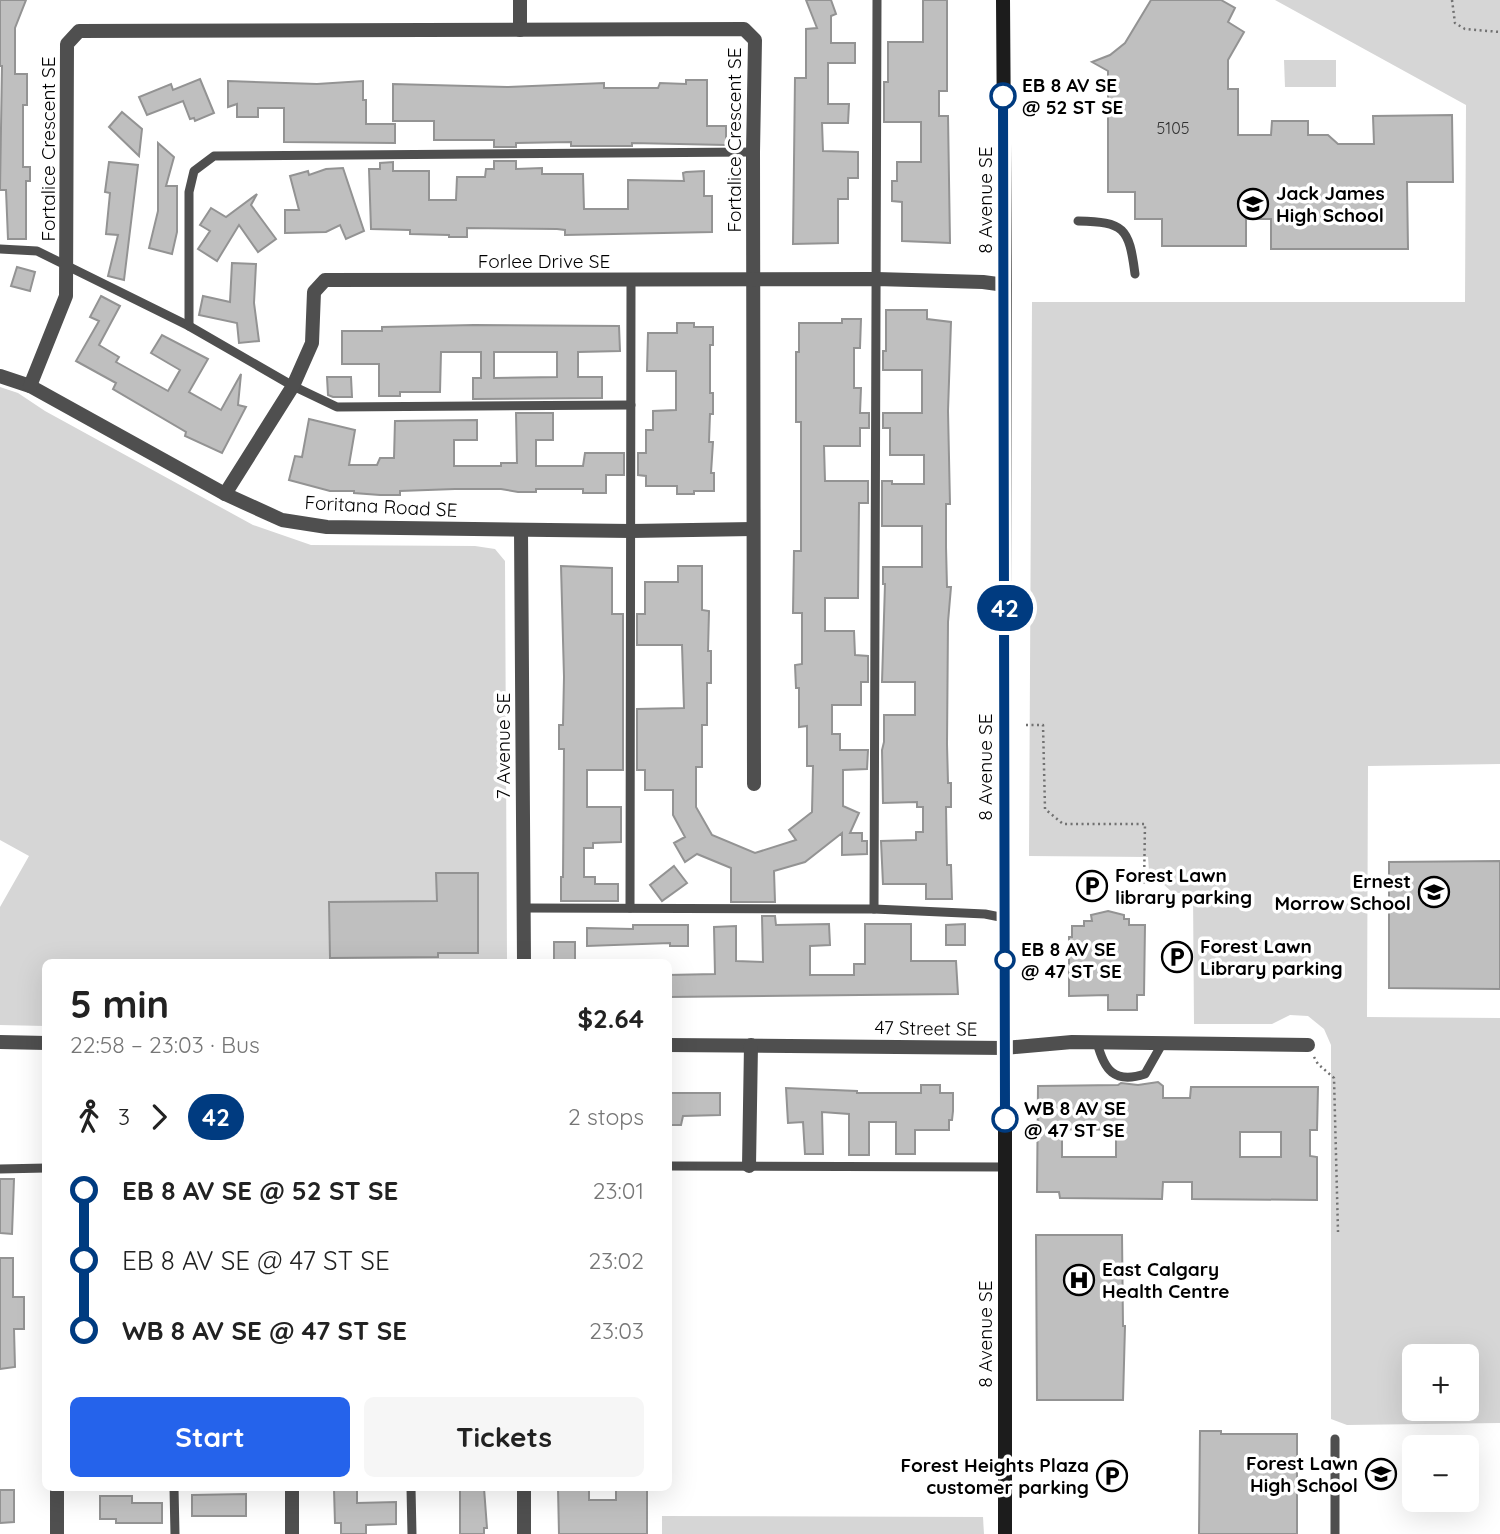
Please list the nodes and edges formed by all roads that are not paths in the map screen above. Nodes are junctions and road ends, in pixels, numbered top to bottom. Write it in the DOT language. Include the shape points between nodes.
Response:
graph roads {
  1 [pos="520,0"];
  2 [pos="877,0"];
  3 [pos="1003,0"];
  4 [pos="520,30"];
  5 [pos="753,152"];
  6 [pos="1078,221"];
  7 [pos="0,249"];
  8 [pos="66,267"];
  9 [pos="1135,274"];
  10 [pos="876,279"];
  11 [pos="632,281"];
  12 [pos="754,281"];
  13 [pos="1005,285"];
  14 [pos="189,326"];
  15 [pos="0,376"];
  16 [pos="30,386"];
  17 [pos="293,386"];
  18 [pos="631,405"];
  19 [pos="225,494"];
  20 [pos="753,529"];
  21 [pos="521,530"];
  22 [pos="631,531"];
  23 [pos="754,783"];
  24 [pos="524,908"];
  25 [pos="630,908"];
  26 [pos="874,909"];
  27 [pos="1005,918"];
  28 [pos="524,959"];
  29 [pos="0,1042"];
  30 [pos="1097,1042"];
  31 [pos="42,1043"];
  32 [pos="1162,1044"];
  33 [pos="672,1045"];
  34 [pos="751,1045"];
  35 [pos="1308,1045"];
  36 [pos="1005,1048"];
  37 [pos="672,1166"];
  38 [pos="749,1166"];
  39 [pos="1004,1167"];
  40 [pos="42,1168"];
  41 [pos="0,1169"];
  42 [pos="1335,1439"];
  43 [pos="57,1491"];
  44 [pos="174,1491"];
  45 [pos="292,1491"];
  46 [pos="411,1491"];
  47 [pos="524,1491"];
  48 [pos="57,1534"];
  49 [pos="174,1534"];
  50 [pos="292,1534"];
  51 [pos="412,1534"];
  52 [pos="524,1534"];
  53 [pos="1005,1534"];
  54 [pos="1335,1534"];
  1 -- 4 [label="street"];
  2 -- 10 [label="lane"];
  3 -- 13 [label="street, 8 Avenue SE"];
  4 -- 5 [label="street, Fortalice Crescent SE" via="744,29 755,40"];
  4 -- 8 [label="street, Fortalice Crescent SE" via="79,32 67,44"];
  5 -- 12 [label="street, Fortalice Crescent SE"];
  5 -- 14 [label="lane" via="214,156 194,171 189,192"];
  6 -- 9 [label="lane" via="1119,227 1127,236"];
  7 -- 8 [label="lane" via="37,251"];
  8 -- 14 [label="lane"];
  8 -- 16 [label="street, Fortalice Crescent SE" via="66,296"];
  10 -- 12 [label="street, Forlee Drive SE"];
  10 -- 13 [label="street, Forlee Drive SE"];
  10 -- 26 [label="lane"];
  11 -- 12 [label="street, Forlee Drive SE"];
  11 -- 17 [label="street, Forlee Drive SE" via="325,280 314,292 312,343"];
  11 -- 18 [label="lane"];
  12 -- 20 [label="street, Fortalice Crescent SE"];
  13 -- 27 [label="street, 8 Avenue SE"];
  14 -- 17 [label="lane"];
  15 -- 16 [label="street, Foritana Road SE"];
  16 -- 19 [label="street, Foritana Road SE"];
  17 -- 18 [label="lane" via="337,407"];
  17 -- 19 [label="street, Forlee Drive SE"];
  18 -- 22 [label="lane"];
  19 -- 21 [label="street, Foritana Road SE" via="282,520 327,527"];
  20 -- 22 [label="street, Foritana Road SE"];
  20 -- 23 [label="street, Fortalice Crescent SE"];
  21 -- 22 [label="street, Foritana Road SE"];
  21 -- 24 [label="street, 7 Avenue SE"];
  22 -- 25 [label="lane"];
  24 -- 25 [label="lane"];
  24 -- 28 [label="street, 7 Avenue SE"];
  25 -- 26 [label="lane"];
  26 -- 27 [label="lane"];
  27 -- 36 [label="street, 8 Avenue SE"];
  29 -- 31 [label="street"];
  30 -- 32 [label="street, 47 Street SE"];
  30 -- 32 [label="lane" via="1102,1062 1111,1072 1133,1078 1145,1074"];
  30 -- 36 [label="street, 47 Street SE"];
  32 -- 35 [label="street, 47 Street SE"];
  33 -- 34 [label="street, 47 Street SE"];
  34 -- 36 [label="street, 47 Street SE"];
  34 -- 38 [label="street"];
  36 -- 39 [label="street, 8 Avenue SE"];
  37 -- 38 [label="lane"];
  38 -- 39 [label="lane"];
  39 -- 53 [label="street, 8 Avenue SE"];
  40 -- 41 [label="lane"];
  42 -- 54 [label="lane"];
  43 -- 48 [label="street"];
  44 -- 49 [label="lane"];
  45 -- 50 [label="street"];
  46 -- 51 [label="lane"];
  47 -- 52 [label="street"];
}
